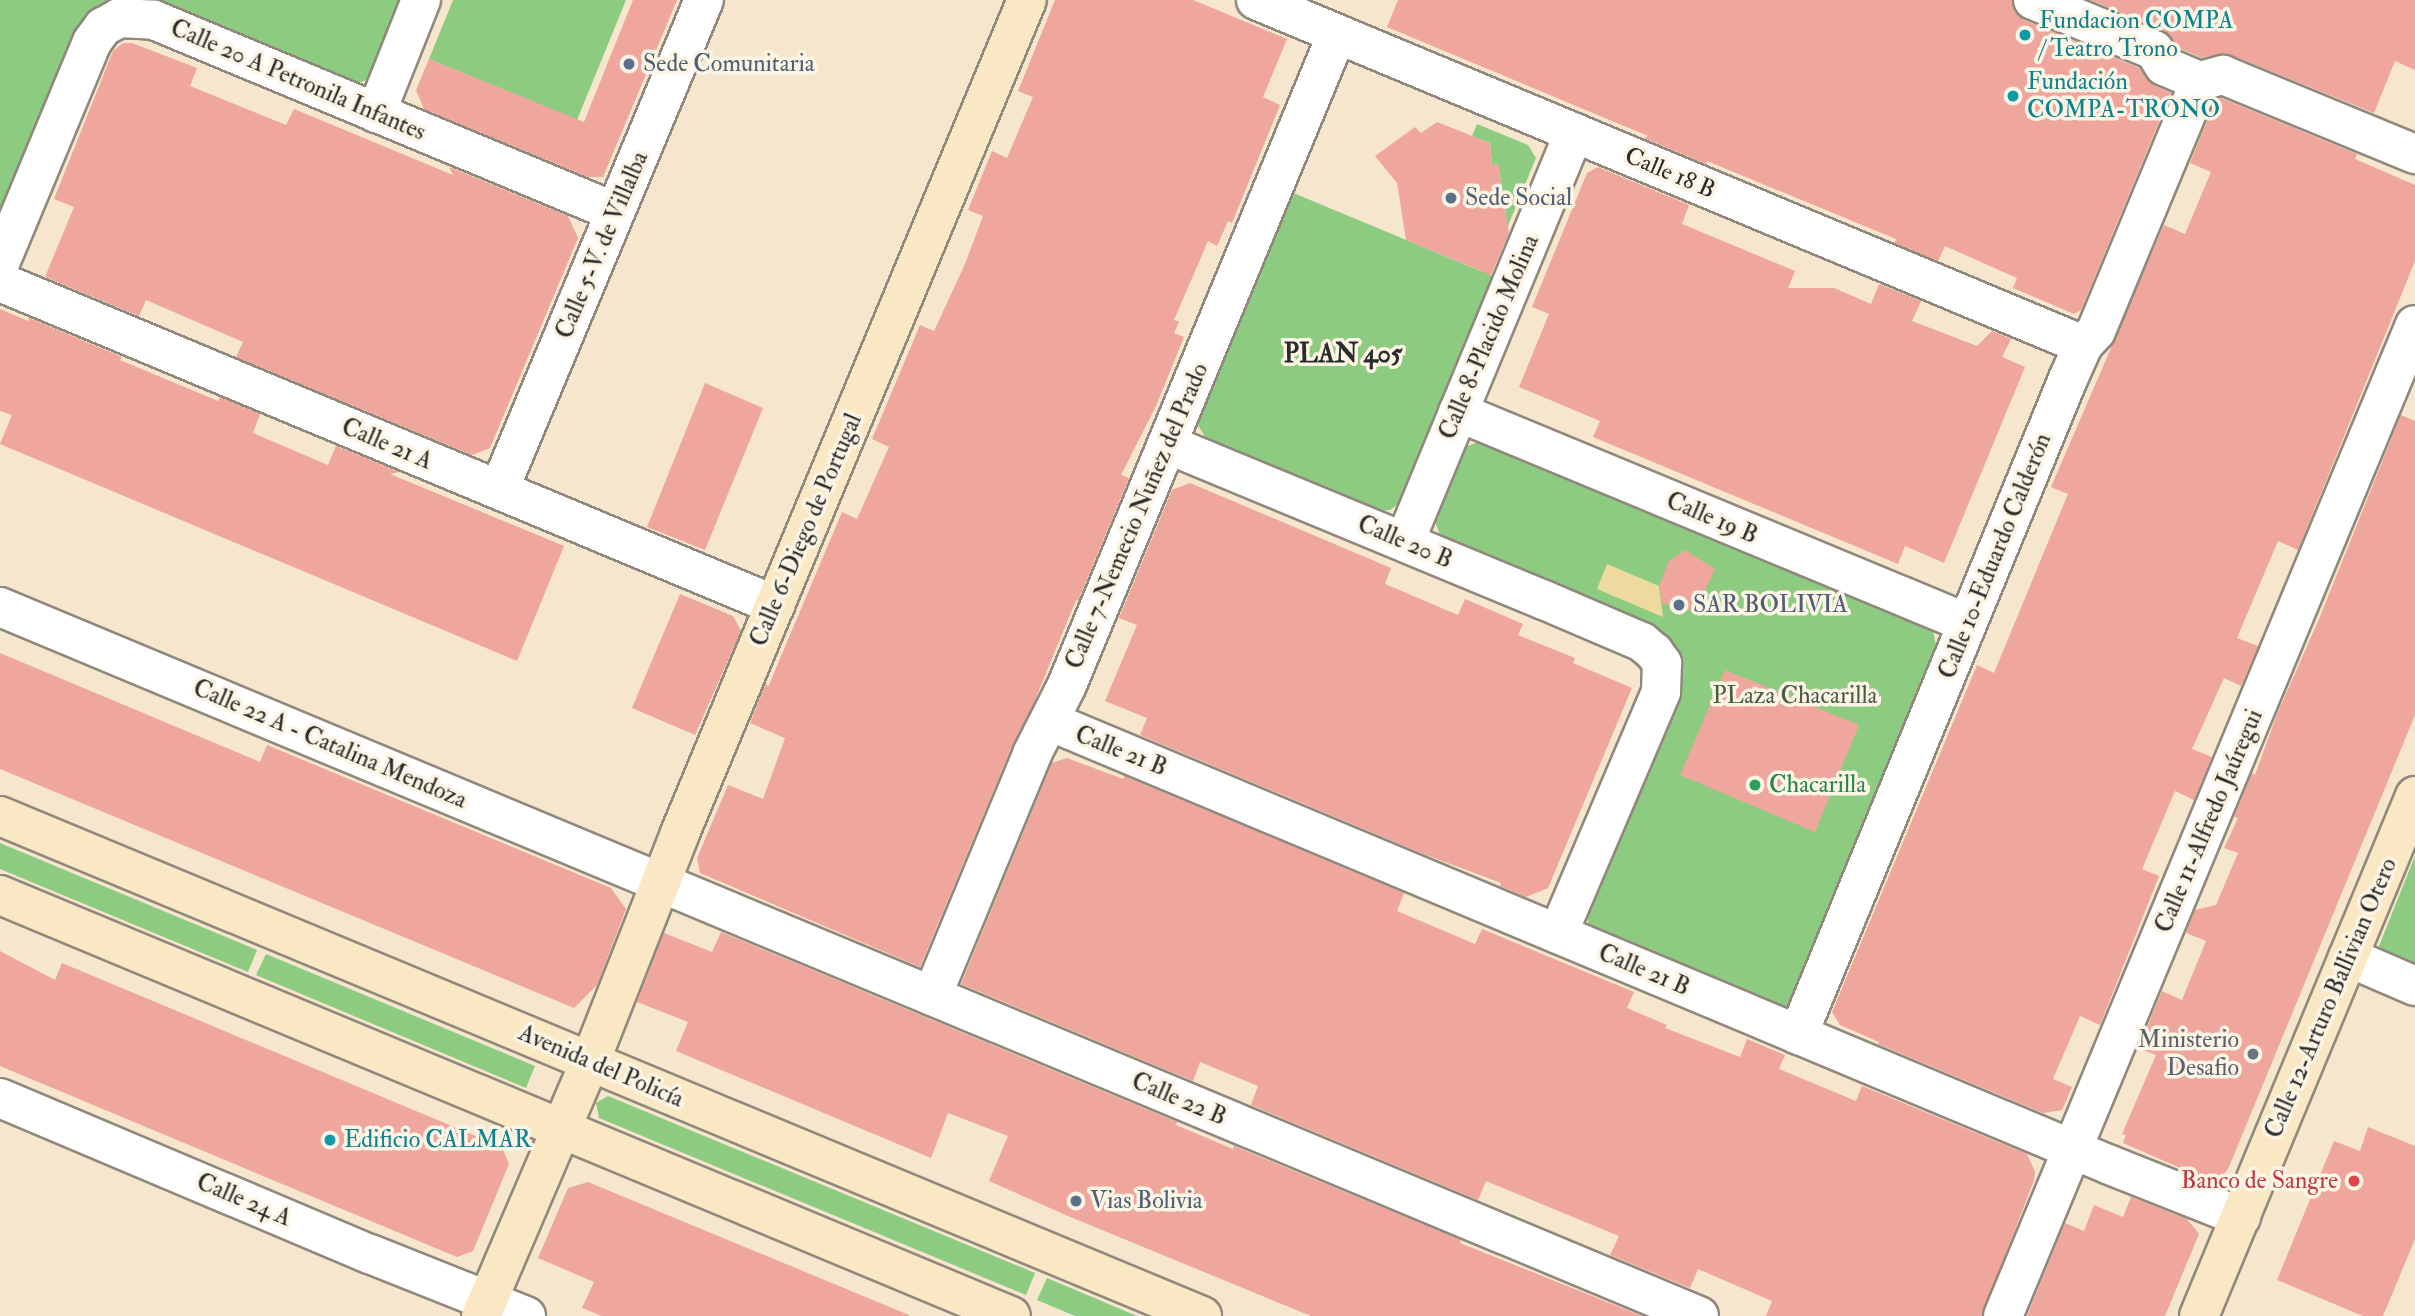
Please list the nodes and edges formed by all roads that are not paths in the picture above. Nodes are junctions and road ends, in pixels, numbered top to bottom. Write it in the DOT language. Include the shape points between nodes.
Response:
graph roads {
  1 [pos="421,0"];
  2 [pos="704,0"];
  3 [pos="1027,0"];
  4 [pos="1256,0"];
  5 [pos="2033,0"];
  6 [pos="1337,34"];
  7 [pos="2216,74"];
  8 [pos="376,113"];
  9 [pos="1574,133"];
  10 [pos="2415,154"];
  11 [pos="615,212"];
  12 [pos="0,263"];
  13 [pos="0,282"];
  14 [pos="2415,326"];
  15 [pos="2083,345"];
  16 [pos="1458,412"];
  17 [pos="1167,444"];
  18 [pos="499,490"];
  19 [pos="1405,541"];
  20 [pos="775,605"];
  21 [pos="0,607"];
  22 [pos="1967,623"];
  23 [pos="1049,722"];
  24 [pos="2415,796"];
  25 [pos="0,816"];
  26 [pos="660,883"];
  27 [pos="0,895"];
  28 [pos="1558,934"];
  29 [pos="2347,957"];
  30 [pos="2415,986"];
  31 [pos="932,996"];
  32 [pos="1798,1035"];
  33 [pos="590,1062"];
  34 [pos="0,1098"];
  35 [pos="560,1129"];
  36 [pos="2073,1149"];
  37 [pos="2241,1217"];
  38 [pos="484,1309"];
  39 [pos="526,1316"];
  40 [pos="1012,1316"];
  41 [pos="1202,1316"];
  42 [pos="1699,1316"];
  43 [pos="2003,1316"];
  44 [pos="2199,1316"];
  1 -- 8 [label="street"];
  2 -- 11 [label="street, Calle 5-V. de Villalba"];
  3 -- 20 [label="main road, Calle 6-Diego de Portugal"];
  4 -- 6 [label="street, Calle 18 B"];
  5 -- 7 [label="street" via="2154,50 2164,66"];
  6 -- 9 [label="street, Calle 18 B"];
  6 -- 17 [label="street, Calle 7-Nemecio Nuñez del Prado"];
  7 -- 10 [label="street"];
  7 -- 15 [label="street, Calle 10-Eduardo Calderón" via="2096,331"];
  8 -- 11 [label="street, Calle 20 A Petronila Infantes"];
  8 -- 12 [label="street, Calle 20 A Petronila Infantes" via="154,20 119,18 103,27 92,42"];
  9 -- 15 [label="street, Calle 18 B"];
  9 -- 16 [label="street, Calle 8-Placido Molina"];
  11 -- 18 [label="street, Calle 5-V. de Villalba"];
  13 -- 18 [label="street, Calle 21 A"];
  14 -- 36 [label="street, Calle 11-Alfredo Jaúregui"];
  15 -- 22 [label="street, Calle 10-Eduardo Calderón"];
  16 -- 19 [label="street, Calle 8-Placido Molina"];
  16 -- 22 [label="street, Calle 19 B"];
  17 -- 19 [label="street, Calle 20 B"];
  17 -- 23 [label="street, Calle 7-Nemecio Nuñez del Prado"];
  18 -- 20 [label="street, Calle 21 A"];
  19 -- 28 [label="street, Calle 20 B" via="1642,642 1662,663 1661,692"];
  20 -- 26 [label="main road, Calle 6-Diego de Portugal"];
  21 -- 26 [label="street, Calle 22 A - Catalina Mendoza"];
  22 -- 32 [label="street, Calle 10-Eduardo Calderón"];
  23 -- 28 [label="street, Calle 21 B"];
  23 -- 31 [label="street, Calle 7-Nemecio Nuñez del Prado"];
  24 -- 29 [label="main road, Calle 12-Arturo Ballivian Otero"];
  25 -- 33 [label="main road, Avenida del Policía"];
  26 -- 31 [label="street, Calle 22 B"];
  26 -- 33 [label="main road, Calle 6-Diego de Portugal"];
  27 -- 35 [label="main road"];
  28 -- 32 [label="street, Calle 21 B"];
  29 -- 30 [label="street"];
  29 -- 37 [label="main road, Calle 12-Arturo Ballivian Otero"];
  31 -- 42 [label="street, Calle 22 B"];
  32 -- 36 [label="street, Calle 21 B"];
  33 -- 35 [label="main road, Calle 6-Diego de Portugal"];
  33 -- 41 [label="main road, Avenida del Policía"];
  34 -- 38 [label="street, Calle 24 A"];
  35 -- 38 [label="main road"];
  35 -- 40 [label="main road"];
  36 -- 37 [label="street, Calle 21 B"];
  36 -- 43 [label="street, Calle 11-Alfredo Jaúregui"];
  37 -- 44 [label="main road, Calle 12-Arturo Ballivian Otero"];
  38 -- 39 [label="street, Calle 24 A"];
}
